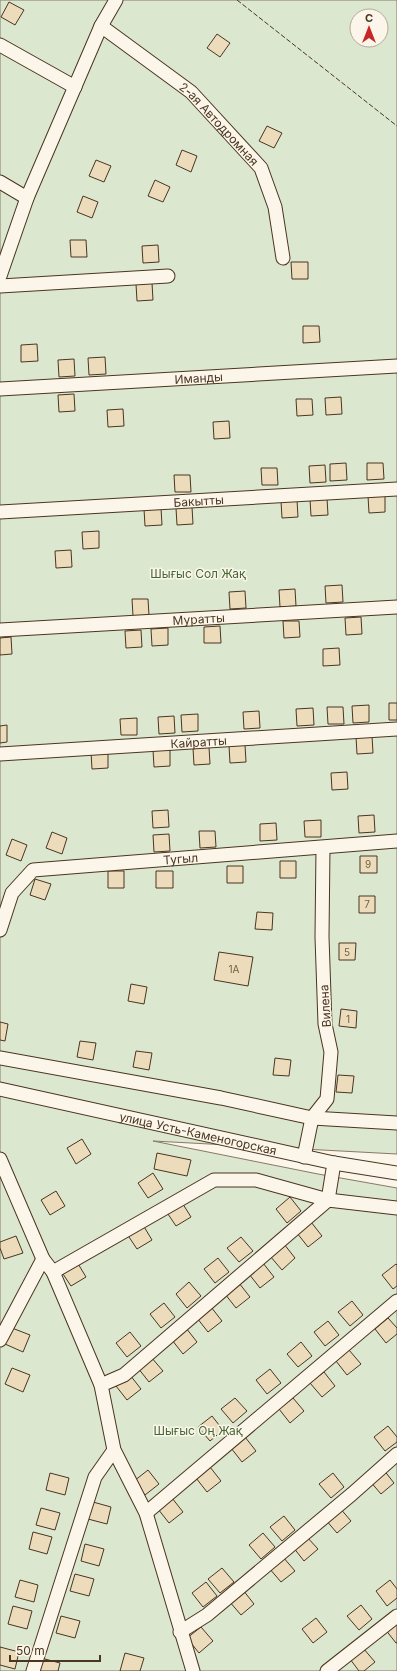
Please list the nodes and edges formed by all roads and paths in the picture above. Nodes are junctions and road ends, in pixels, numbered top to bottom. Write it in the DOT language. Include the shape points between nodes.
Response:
graph roads {
  1 [pos="116,0"];
  2 [pos="101,26"];
  3 [pos="0,44"];
  4 [pos="75,87"];
  5 [pos="0,182"];
  6 [pos="27,198"];
  7 [pos="283,258"];
  8 [pos="0,276"];
  9 [pos="168,276"];
  10 [pos="0,286"];
  11 [pos="397,366"];
  12 [pos="0,388"];
  13 [pos="397,489"];
  14 [pos="0,512"];
  15 [pos="397,607"];
  16 [pos="0,630"];
  17 [pos="397,729"];
  18 [pos="0,754"];
  19 [pos="397,841"];
  20 [pos="323,848"];
  21 [pos="0,930"];
  22 [pos="0,1058"];
  23 [pos="0,1089"];
  24 [pos="312,1118"];
  25 [pos="397,1123"];
  26 [pos="304,1157"];
  27 [pos="0,1159"];
  28 [pos="334,1163"];
  29 [pos="397,1172"];
  30 [pos="328,1200"];
  31 [pos="397,1208"];
  32 [pos="43,1259"];
  33 [pos="53,1272"];
  34 [pos="397,1302"];
  35 [pos="0,1340"];
  36 [pos="100,1385"];
  37 [pos="114,1450"];
  38 [pos="397,1454"];
  39 [pos="146,1513"];
  40 [pos="397,1616"];
  41 [pos="180,1632"];
  42 [pos="32,1671"];
  43 [pos="193,1671"];
  44 [pos="327,1671"];
  1 -- 2 [label="street"];
  2 -- 4 [label="street"];
  2 -- 7 [label="street, 2-ая Автодромная" via="191,92 261,168 275,207"];
  3 -- 4 [label="street"];
  4 -- 6 [label="street"];
  5 -- 6 [label="street"];
  6 -- 8 [label="street"];
  9 -- 10 [label="street"];
  11 -- 12 [label="street, Иманды"];
  13 -- 14 [label="street, Бакытты"];
  15 -- 16 [label="street, Муратты"];
  17 -- 18 [label="street, Кайратты"];
  19 -- 20 [label="street, Тугыл"];
  20 -- 21 [label="street, Тугыл" via="33,870 12,893"];
  20 -- 24 [label="street, Вилена" via="322,937 325,1024 331,1052 327,1099"];
  22 -- 24 [label="street" via="221,1098"];
  23 -- 26 [label="street, улица Усть-Каменогорская"];
  24 -- 25 [label="street"];
  24 -- 26 [label="street, Вилена"];
  26 -- 28 [label="street, улица Усть-Каменогорская"];
  27 -- 32 [label="street"];
  28 -- 29 [label="street, улица Усть-Каменогорская"];
  28 -- 30 [label="street"];
  30 -- 31 [label="street"];
  30 -- 33 [label="street" via="256,1180 214,1180"];
  30 -- 36 [label="street" via="124,1375"];
  32 -- 33 [label="street"];
  32 -- 35 [label="street"];
  33 -- 36 [label="street"];
  34 -- 39 [label="street"];
  36 -- 37 [label="street"];
  37 -- 39 [label="street"];
  37 -- 42 [label="street" via="95,1477"];
  38 -- 41 [label="street" via="207,1615"];
  39 -- 41 [label="street"];
  40 -- 44 [label="street"];
  41 -- 43 [label="street"];
}
